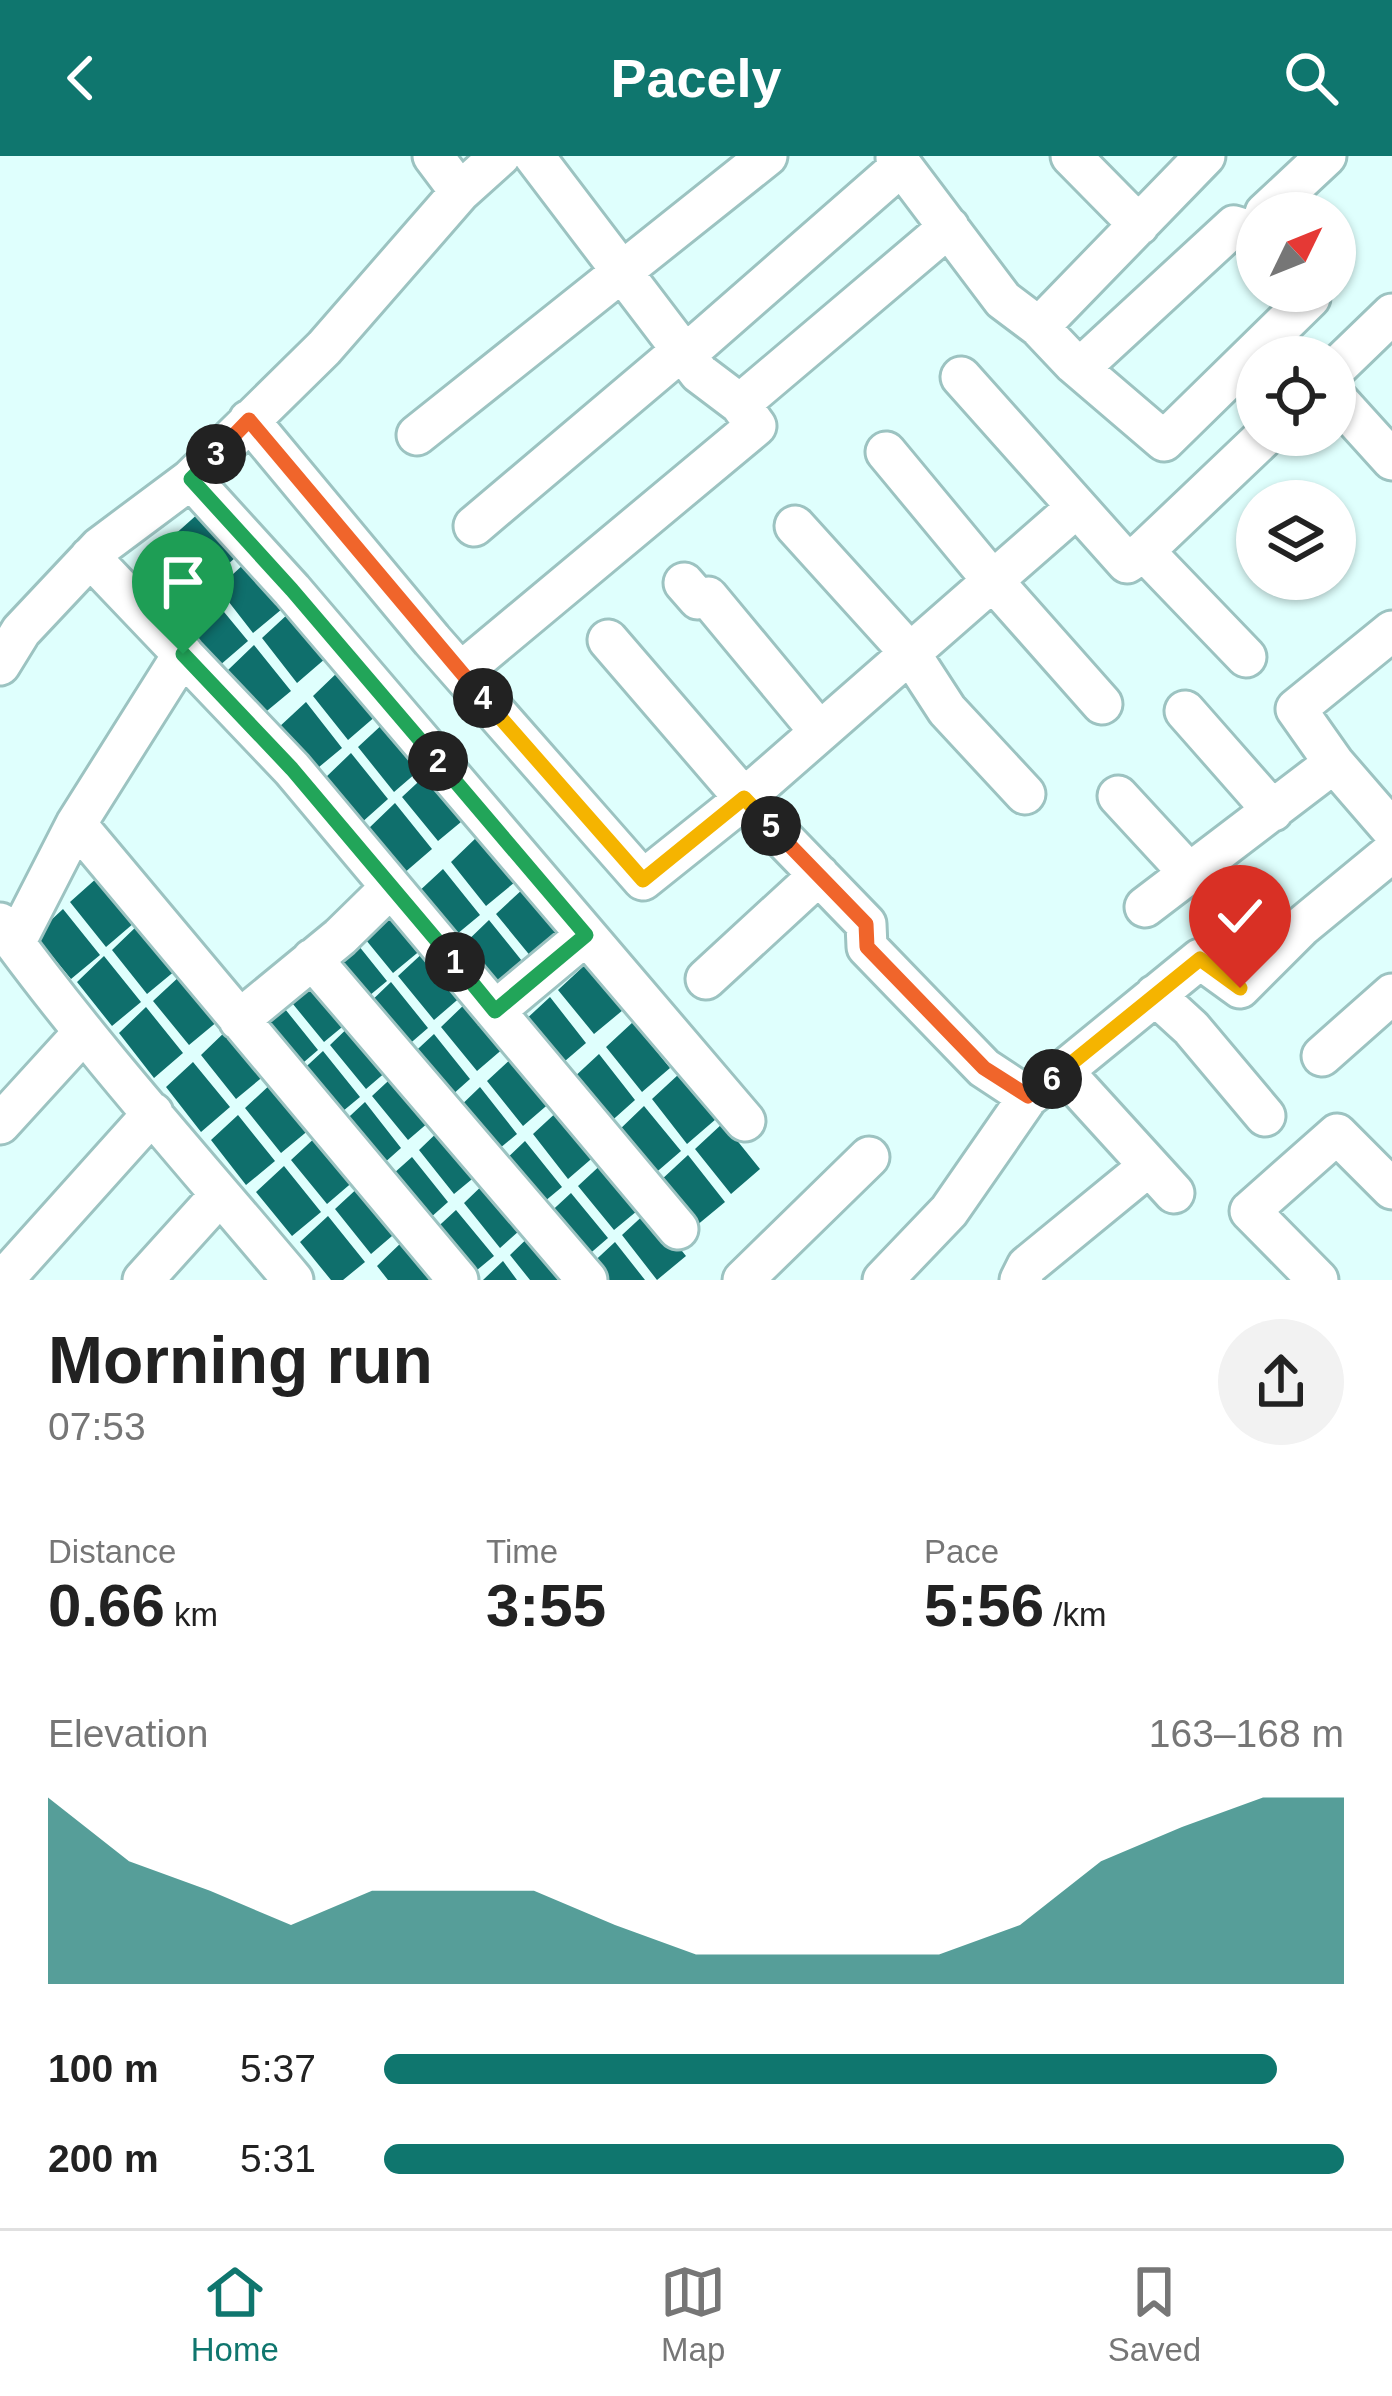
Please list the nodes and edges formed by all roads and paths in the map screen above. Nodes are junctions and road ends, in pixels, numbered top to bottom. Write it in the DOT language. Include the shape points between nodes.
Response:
graph roads {
  1 [pos="434,156"];
  2 [pos="500,156"];
  3 [pos="534,156"];
  4 [pos="767,156"];
  5 [pos="1071,156"];
  6 [pos="1205,156"];
  7 [pos="1326,156"];
  8 [pos="900,161"];
  9 [pos="460,192"];
  10 [pos="1291,192"];
  11 [pos="1139,225"];
  12 [pos="1236,226"];
  13 [pos="949,227"];
  14 [pos="621,272"];
  15 [pos="1289,312"];
  16 [pos="1392,314"];
  17 [pos="1040,327"];
  18 [pos="1356,348"];
  19 [pos="683,353"];
  20 [pos="1080,368"];
  21 [pos="962,376"];
  22 [pos="740,404"];
  23 [pos="249,420"];
  24 [pos="1356,420"];
  25 [pos="417,435"];
  26 [pos="886,452"];
  27 [pos="1244,456"];
  28 [pos="1392,460"];
  29 [pos="191,479"];
  30 [pos="1077,507"];
  31 [pos="474,526"];
  32 [pos="795,526"];
  33 [pos="1144,551"];
  34 [pos="90,557"];
  35 [pos="993,581"];
  36 [pos="685,583"];
  37 [pos="608,640"];
  38 [pos="1385,650"];
  39 [pos="910,653"];
  40 [pos="183,654"];
  41 [pos="1246,657"];
  42 [pos="0,665"];
  43 [pos="461,672"];
  44 [pos="1102,704"];
  45 [pos="1185,711"];
  46 [pos="820,732"];
  47 [pos="1334,763"];
  48 [pos="1025,794"];
  49 [pos="1118,796"];
  50 [pos="744,798"];
  51 [pos="1273,811"];
  52 [pos="76,824"];
  53 [pos="1392,830"];
  54 [pos="1392,852"];
  55 [pos="1190,874"];
  56 [pos="819,875"];
  57 [pos="390,888"];
  58 [pos="1145,907"];
  59 [pos="7,933"];
  60 [pos="586,935"];
  61 [pos="312,959"];
  62 [pos="706,979"];
  63 [pos="1392,994"];
  64 [pos="1155,995"];
  65 [pos="495,1011"];
  66 [pos="239,1020"];
  67 [pos="84,1032"];
  68 [pos="1322,1056"];
  69 [pos="1063,1072"];
  70 [pos="1028,1096"];
  71 [pos="153,1114"];
  72 [pos="1265,1116"];
  73 [pos="745,1121"];
  74 [pos="0,1124"];
  75 [pos="869,1157"];
  76 [pos="1392,1190"];
  77 [pos="218,1196"];
  78 [pos="678,1228"];
  79 [pos="284,1277"];
  80 [pos="3,1280"];
  81 [pos="143,1280"];
  82 [pos="458,1280"];
  83 [pos="586,1280"];
  84 [pos="743,1280"];
  85 [pos="883,1280"];
  86 [pos="1020,1280"];
  87 [pos="1318,1280"];
  1 -- 9 [label="street"];
  2 -- 9 [label="street"];
  3 -- 14 [label="street"];
  4 -- 14 [label="street"];
  5 -- 11 [label="street"];
  6 -- 11 [label="street"];
  7 -- 10 [label="street"];
  8 -- 13 [label="street"];
  8 -- 19 [label="street"];
  9 -- 23 [label="street" via="324,348"];
  11 -- 17 [label="street"];
  12 -- 20 [label="street"];
  13 -- 17 [label="street" via="1003,300"];
  13 -- 22 [label="street"];
  14 -- 19 [label="street"];
  14 -- 25 [label="street"];
  15 -- 20 [label="street" via="1164,441"];
  16 -- 18 [label="street"];
  17 -- 20 [label="street"];
  19 -- 22 [label="street"];
  19 -- 31 [label="street"];
  21 -- 30 [label="street"];
  22 -- 43 [label="street" via="756,426"];
  23 -- 29 [label="street"];
  23 -- 43 [label="street"];
  24 -- 28 [label="street"];
  26 -- 35 [label="street"];
  27 -- 33 [label="street"];
  29 -- 34 [label="street"];
  29 -- 60 [label="street"];
  30 -- 33 [label="street" via="1126,563"];
  30 -- 35 [label="street"];
  32 -- 39 [label="street"];
  33 -- 41 [label="street"];
  34 -- 40 [label="street"];
  34 -- 42 [label="street"];
  35 -- 39 [label="street"];
  35 -- 44 [label="street"];
  36 -- 46 [label="street" via="698,599 708,597"];
  37 -- 50 [label="street"];
  38 -- 47 [label="street" via="1296,709"];
  39 -- 46 [label="street"];
  39 -- 48 [label="street" via="947,710"];
  40 -- 52 [label="street"];
  40 -- 57 [label="street"];
  43 -- 50 [label="street" via="643,880"];
  45 -- 51 [label="street"];
  46 -- 50 [label="street"];
  47 -- 51 [label="street"];
  47 -- 53 [label="street"];
  49 -- 55 [label="street"];
  50 -- 56 [label="street"];
  51 -- 55 [label="street"];
  52 -- 59 [label="street"];
  52 -- 66 [label="street"];
  54 -- 64 [label="street" via="1240,988 1200,959"];
  55 -- 58 [label="street"];
  56 -- 62 [label="street"];
  56 -- 70 [label="street" via="866,924 867,947 984,1068"];
  57 -- 61 [label="street"];
  57 -- 65 [label="street"];
  59 -- 67 [label="street"];
  60 -- 65 [label="street"];
  60 -- 73 [label="street"];
  61 -- 66 [label="street"];
  61 -- 83 [label="street"];
  63 -- 68 [label="street"];
  64 -- 69 [label="street"];
  64 -- 72 [label="street"];
  65 -- 78 [label="street"];
  66 -- 82 [label="street"];
  67 -- 71 [label="street"];
  67 -- 74 [label="street"];
  69 -- 70 [label="street"];
  69 -- 86 [label="street" via="1162,1179 1027,1266"];
  70 -- 85 [label="street" via="949,1211"];
  71 -- 77 [label="street"];
  71 -- 80 [label="street"];
  75 -- 84 [label="street"];
  76 -- 87 [label="street" via="1337,1133 1250,1211"];
  77 -- 79 [label="street"];
  77 -- 81 [label="street"];
}
